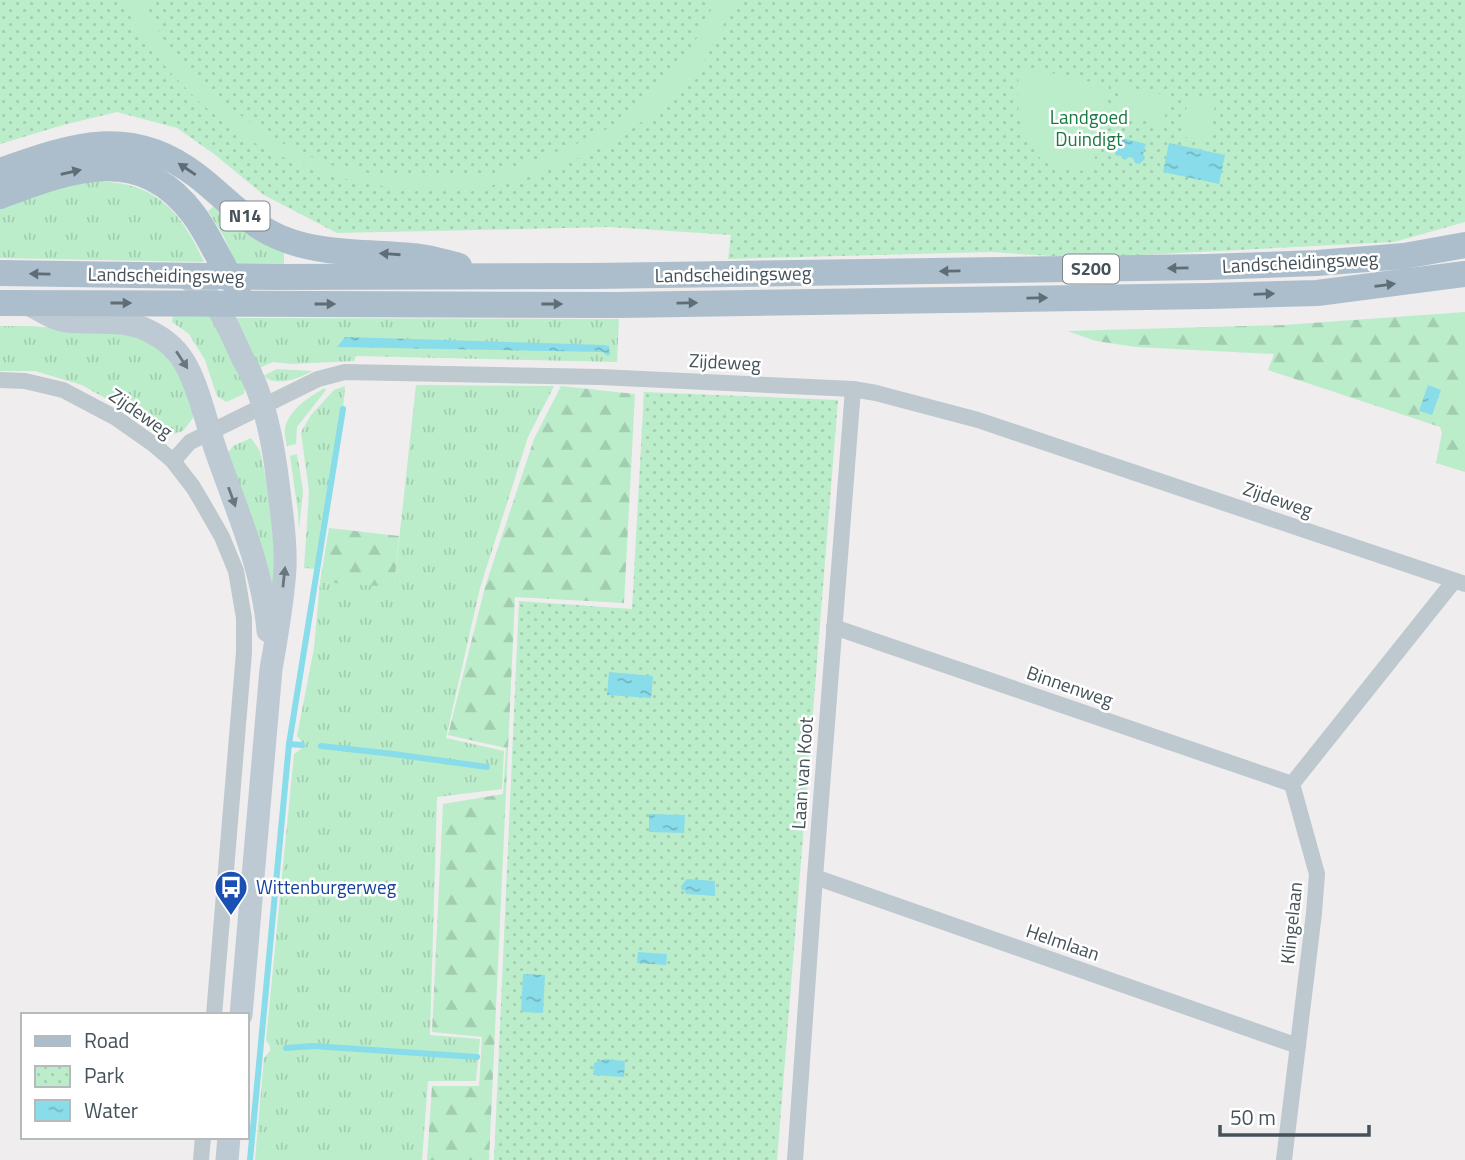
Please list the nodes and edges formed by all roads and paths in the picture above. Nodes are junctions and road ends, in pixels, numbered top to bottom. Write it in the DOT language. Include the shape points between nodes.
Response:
graph roads {
  1 [pos="0,171"];
  2 [pos="0,196"];
  3 [pos="1465,246"];
  4 [pos="0,273"];
  5 [pos="1465,274"];
  6 [pos="182,275"];
  7 [pos="619,275"];
  8 [pos="229,276"];
  9 [pos="505,276"];
  10 [pos="0,303"];
  11 [pos="28,304"];
  12 [pos="215,304"];
  13 [pos="257,304"];
  14 [pos="0,380"];
  15 [pos="853,389"];
  16 [pos="262,405"];
  17 [pos="210,432"];
  18 [pos="173,461"];
  19 [pos="1460,582"];
  20 [pos="834,627"];
  21 [pos="271,668"];
  22 [pos="1293,784"];
  23 [pos="815,877"];
  24 [pos="214,1013"];
  25 [pos="240,1013"];
  26 [pos="1298,1046"];
  27 [pos="203,1139"];
  28 [pos="229,1139"];
  29 [pos="201,1160"];
  30 [pos="227,1160"];
  31 [pos="794,1160"];
  32 [pos="1284,1160"];
  9 -- 1 [label="main road, N14, one-way" via="416,256 319,248 282,238 256,224 183,166 144,148 84,145"];
  2 -- 8 [label="main road, N14, one-way" via="82,170 115,169 144,175 167,187 187,207"];
  3 -- 7 [label="main road, Landscheidingsweg / S200, one-way" via="1405,256 1207,267"];
  6 -- 4 [label="main road, Landscheidingsweg / N14, one-way"];
  13 -- 5 [label="main road, Landscheidingsweg / S200, one-way" via="619,304 1317,293"];
  6 -- 8 [label="main road, Landscheidingsweg / N14"];
  6 -- 12 [label="street"];
  7 -- 9 [label="main road, Landscheidingsweg / N14"];
  8 -- 9 [label="main road, Landscheidingsweg / N14"];
  8 -- 13 [label="main road, N14"];
  10 -- 11 [label="main road, Landscheidingsweg"];
  11 -- 12 [label="main road, Landscheidingsweg, one-way"];
  11 -- 17 [label="street, one-way" via="63,321 146,328 160,337 185,364"];
  12 -- 13 [label="main road, Landscheidingsweg"];
  12 -- 16 [label="street" via="251,373"];
  14 -- 18 [label="street, Zijdeweg" via="25,380 63,390 116,418"];
  15 -- 16 [label="street, Zijdeweg" via="600,377 345,372"];
  15 -- 19 [label="street, Zijdeweg" via="978,420"];
  15 -- 20 [label="street, Laan van Koot"];
  16 -- 17 [label="street, Zijdeweg"];
  21 -- 16 [label="street, one-way" via="285,566 275,454"];
  17 -- 18 [label="street, Zijdeweg" via="190,442"];
  17 -- 21 [label="street, one-way" via="264,593"];
  18 -- 24 [label="street" via="222,537 236,571 244,618"];
  19 -- 22 [label="street"];
  20 -- 22 [label="street, Binnenweg"];
  20 -- 23 [label="street, Laan van Koot"];
  21 -- 25 [label="street"];
  22 -- 26 [label="street, Klingelaan" via="1317,873"];
  23 -- 26 [label="street, Helmlaan"];
  23 -- 31 [label="street, Laan van Koot"];
  26 -- 32 [label="street, Klingelaan"];
  27 -- 29 [label="street"];
  28 -- 30 [label="street"];
}
